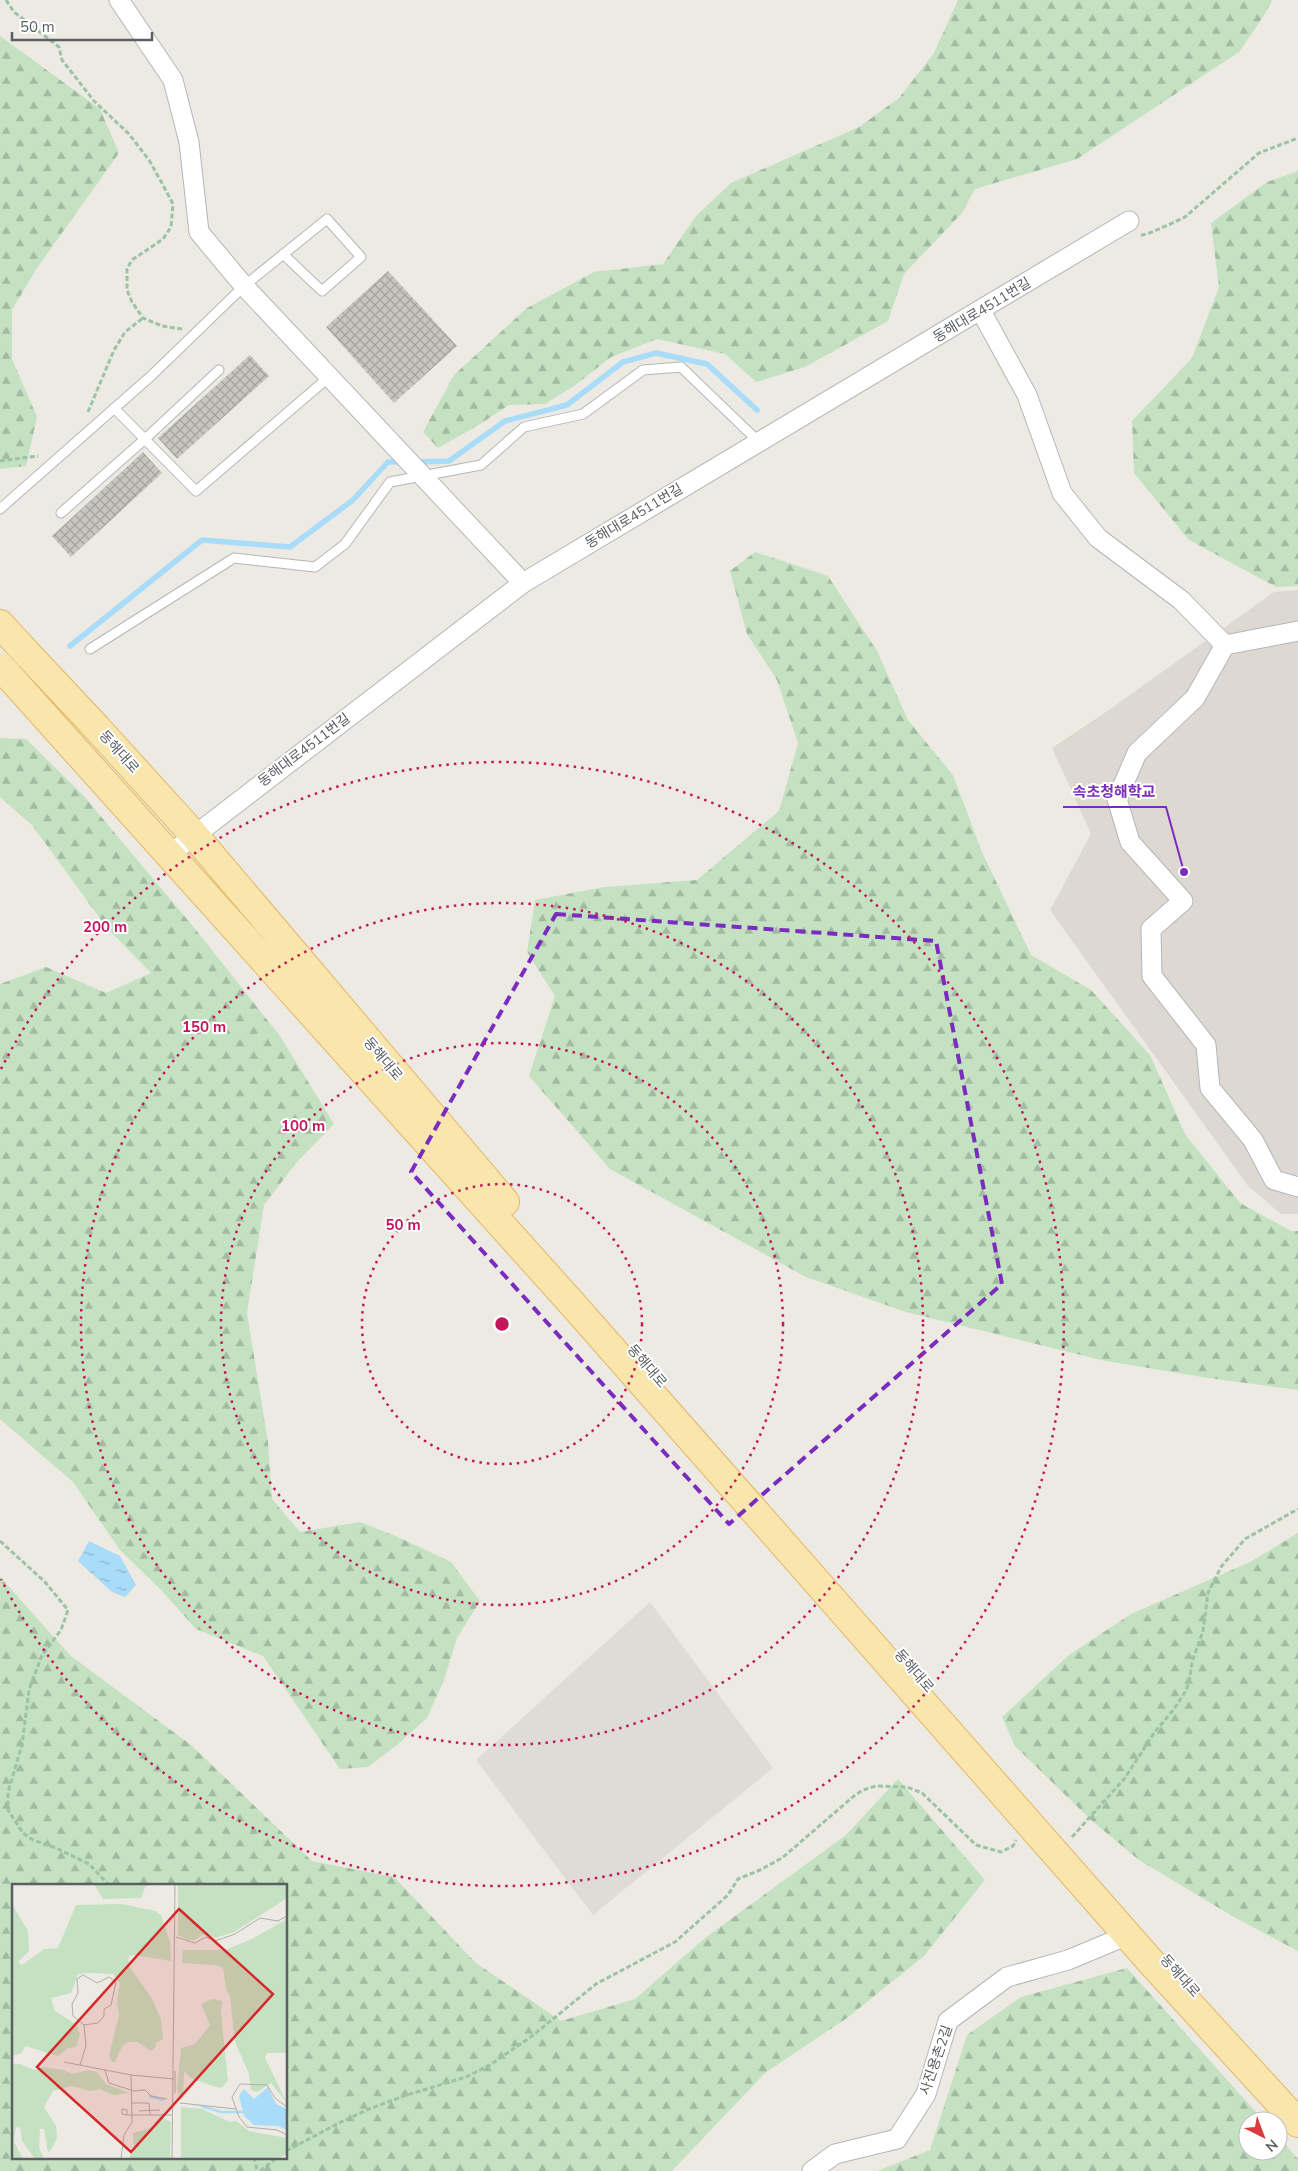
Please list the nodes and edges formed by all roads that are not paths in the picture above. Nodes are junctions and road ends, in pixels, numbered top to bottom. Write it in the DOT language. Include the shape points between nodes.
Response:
graph roads {
  1 [pos="119,0"];
  2 [pos="1129,221"];
  3 [pos="283,254"];
  4 [pos="244,286"];
  5 [pos="981,311"];
  6 [pos="219,370"];
  7 [pos="329,377"];
  8 [pos="114,408"];
  9 [pos="145,439"];
  10 [pos="759,442"];
  11 [pos="422,476"];
  12 [pos="0,509"];
  13 [pos="61,512"];
  14 [pos="523,583"];
  15 [pos="0,624"];
  16 [pos="1298,631"];
  17 [pos="1225,645"];
  18 [pos="90,649"];
  19 [pos="1,666"];
  20 [pos="194,834"];
  21 [pos="169,854"];
  22 [pos="1298,1187"];
  23 [pos="1128,1935"];
  24 [pos="1298,2105"];
  25 [pos="1298,2123"];
  26 [pos="812,2171"];
  1 -- 4 [label="street" via="173,80 189,142 199,232"];
  2 -- 5 [label="street, 동해대로4511번길"];
  3 -- 3 [label="lane" via="326,219 361,257 322,291"];
  3 -- 4 [label="lane"];
  4 -- 7 [label="street"];
  4 -- 8 [label="lane"];
  5 -- 10 [label="street, 동해대로4511번길"];
  5 -- 17 [label="street" via="1027,396 1062,493 1098,538 1181,600"];
  6 -- 9 [label="lane"];
  7 -- 9 [label="lane" via="196,490"];
  7 -- 11 [label="street"];
  8 -- 9 [label="lane"];
  8 -- 12 [label="lane"];
  9 -- 13 [label="lane"];
  10 -- 11 [label="lane" via="681,366 643,370 583,414 524,427 481,465"];
  10 -- 14 [label="street, 동해대로4511번길"];
  11 -- 14 [label="street"];
  11 -- 18 [label="lane" via="390,482 345,544 315,567 234,558"];
  14 -- 20 [label="street, 동해대로4511번길"];
  15 -- 20 [label="main road, 동해대로, bridge"];
  16 -- 17 [label="street"];
  17 -- 22 [label="street" via="1194,698 1137,752 1117,799 1130,842 1183,901 1151,929 1152,976 1206,1045 1210,1088 1253,1140 1274,1180"];
  19 -- 21 [label="main road, 동해대로, bridge"];
  20 -- 21 [label="street, 동해대로4511번길"];
  20 -- 24 [label="main road, 동해대로" via="499,1196 1143,1935"];
  21 -- 23 [label="main road, 동해대로" via="576,1308"];
  23 -- 25 [label="main road, 동해대로"];
  23 -- 26 [label="street, 사진용촌2길" via="1068,1960 1007,1977 948,2021 926,2094 897,2139 835,2154"];
}
